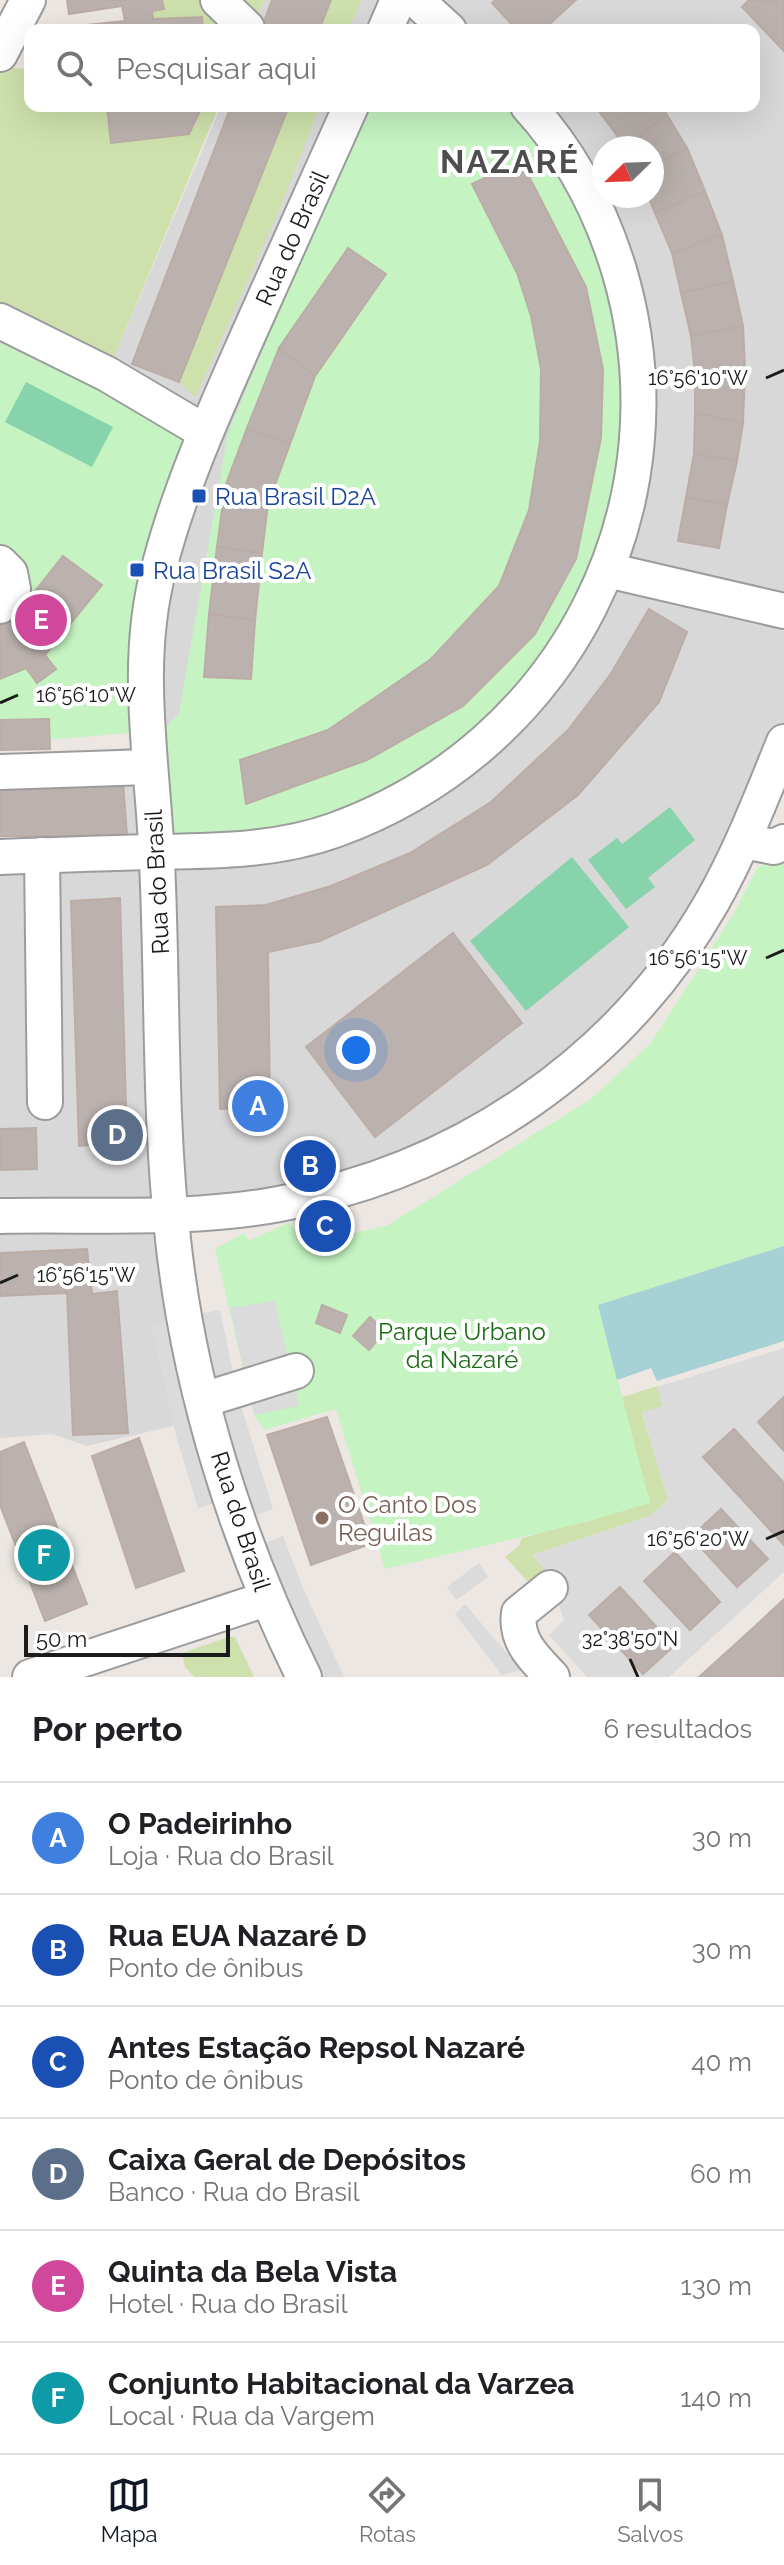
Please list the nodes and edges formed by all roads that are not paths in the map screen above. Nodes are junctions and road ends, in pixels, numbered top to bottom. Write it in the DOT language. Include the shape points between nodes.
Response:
graph roads {
  1 [pos="28,0"];
  2 [pos="218,0"];
  3 [pos="398,0"];
  4 [pos="416,0"];
  5 [pos="243,24"];
  6 [pos="388,24"];
  7 [pos="442,24"];
  8 [pos="0,54"];
  9 [pos="348,112"];
  10 [pos="533,112"];
  11 [pos="0,321"];
  12 [pos="205,432"];
  13 [pos="0,563"];
  14 [pos="607,570"];
  15 [pos="0,606"];
  16 [pos="784,611"];
  17 [pos="784,742"];
  18 [pos="149,767"];
  19 [pos="0,772"];
  20 [pos="744,841"];
  21 [pos="784,842"];
  22 [pos="157,852"];
  23 [pos="42,855"];
  24 [pos="0,857"];
  25 [pos="45,1102"];
  26 [pos="171,1212"];
  27 [pos="0,1216"];
  28 [pos="296,1371"];
  29 [pos="203,1400"];
  30 [pos="550,1588"];
  31 [pos="266,1599"];
  32 [pos="30,1677"];
  33 [pos="304,1677"];
  34 [pos="552,1677"];
  1 -- 8 [label="street"];
  2 -- 5 [label="street"];
  3 -- 6 [label="street"];
  4 -- 7 [label="street"];
  9 -- 12 [label="street, Rua do Brasil"];
  10 -- 14 [label="street" via="578,171 606,227 628,302 639,376 639,426 633,480"];
  11 -- 12 [label="street" via="107,374"];
  12 -- 18 [label="street, Rua do Brasil" via="158,570 144,662"];
  13 -- 15 [label="street" via="10,573 13,589"];
  14 -- 16 [label="street"];
  14 -- 22 [label="street" via="579,631 554,669 496,733 435,781 334,830 241,849"];
  17 -- 20 [label="street"];
  18 -- 19 [label="street"];
  18 -- 22 [label="street, Rua do Brasil"];
  20 -- 21 [label="street" via="774,847"];
  20 -- 26 [label="street" via="671,966 629,1018 544,1093 455,1146 378,1180 278,1204"];
  22 -- 23 [label="street"];
  22 -- 26 [label="street, Rua do Brasil"];
  23 -- 24 [label="street"];
  23 -- 25 [label="street"];
  26 -- 27 [label="street"];
  26 -- 29 [label="street, Rua do Brasil" via="181,1298"];
  28 -- 29 [label="street"];
  29 -- 31 [label="street, Rua do Brasil"];
  30 -- 34 [label="street" via="519,1613 517,1625 519,1636"];
  31 -- 32 [label="street"];
  31 -- 33 [label="street, Rua do Brasil"];
}
